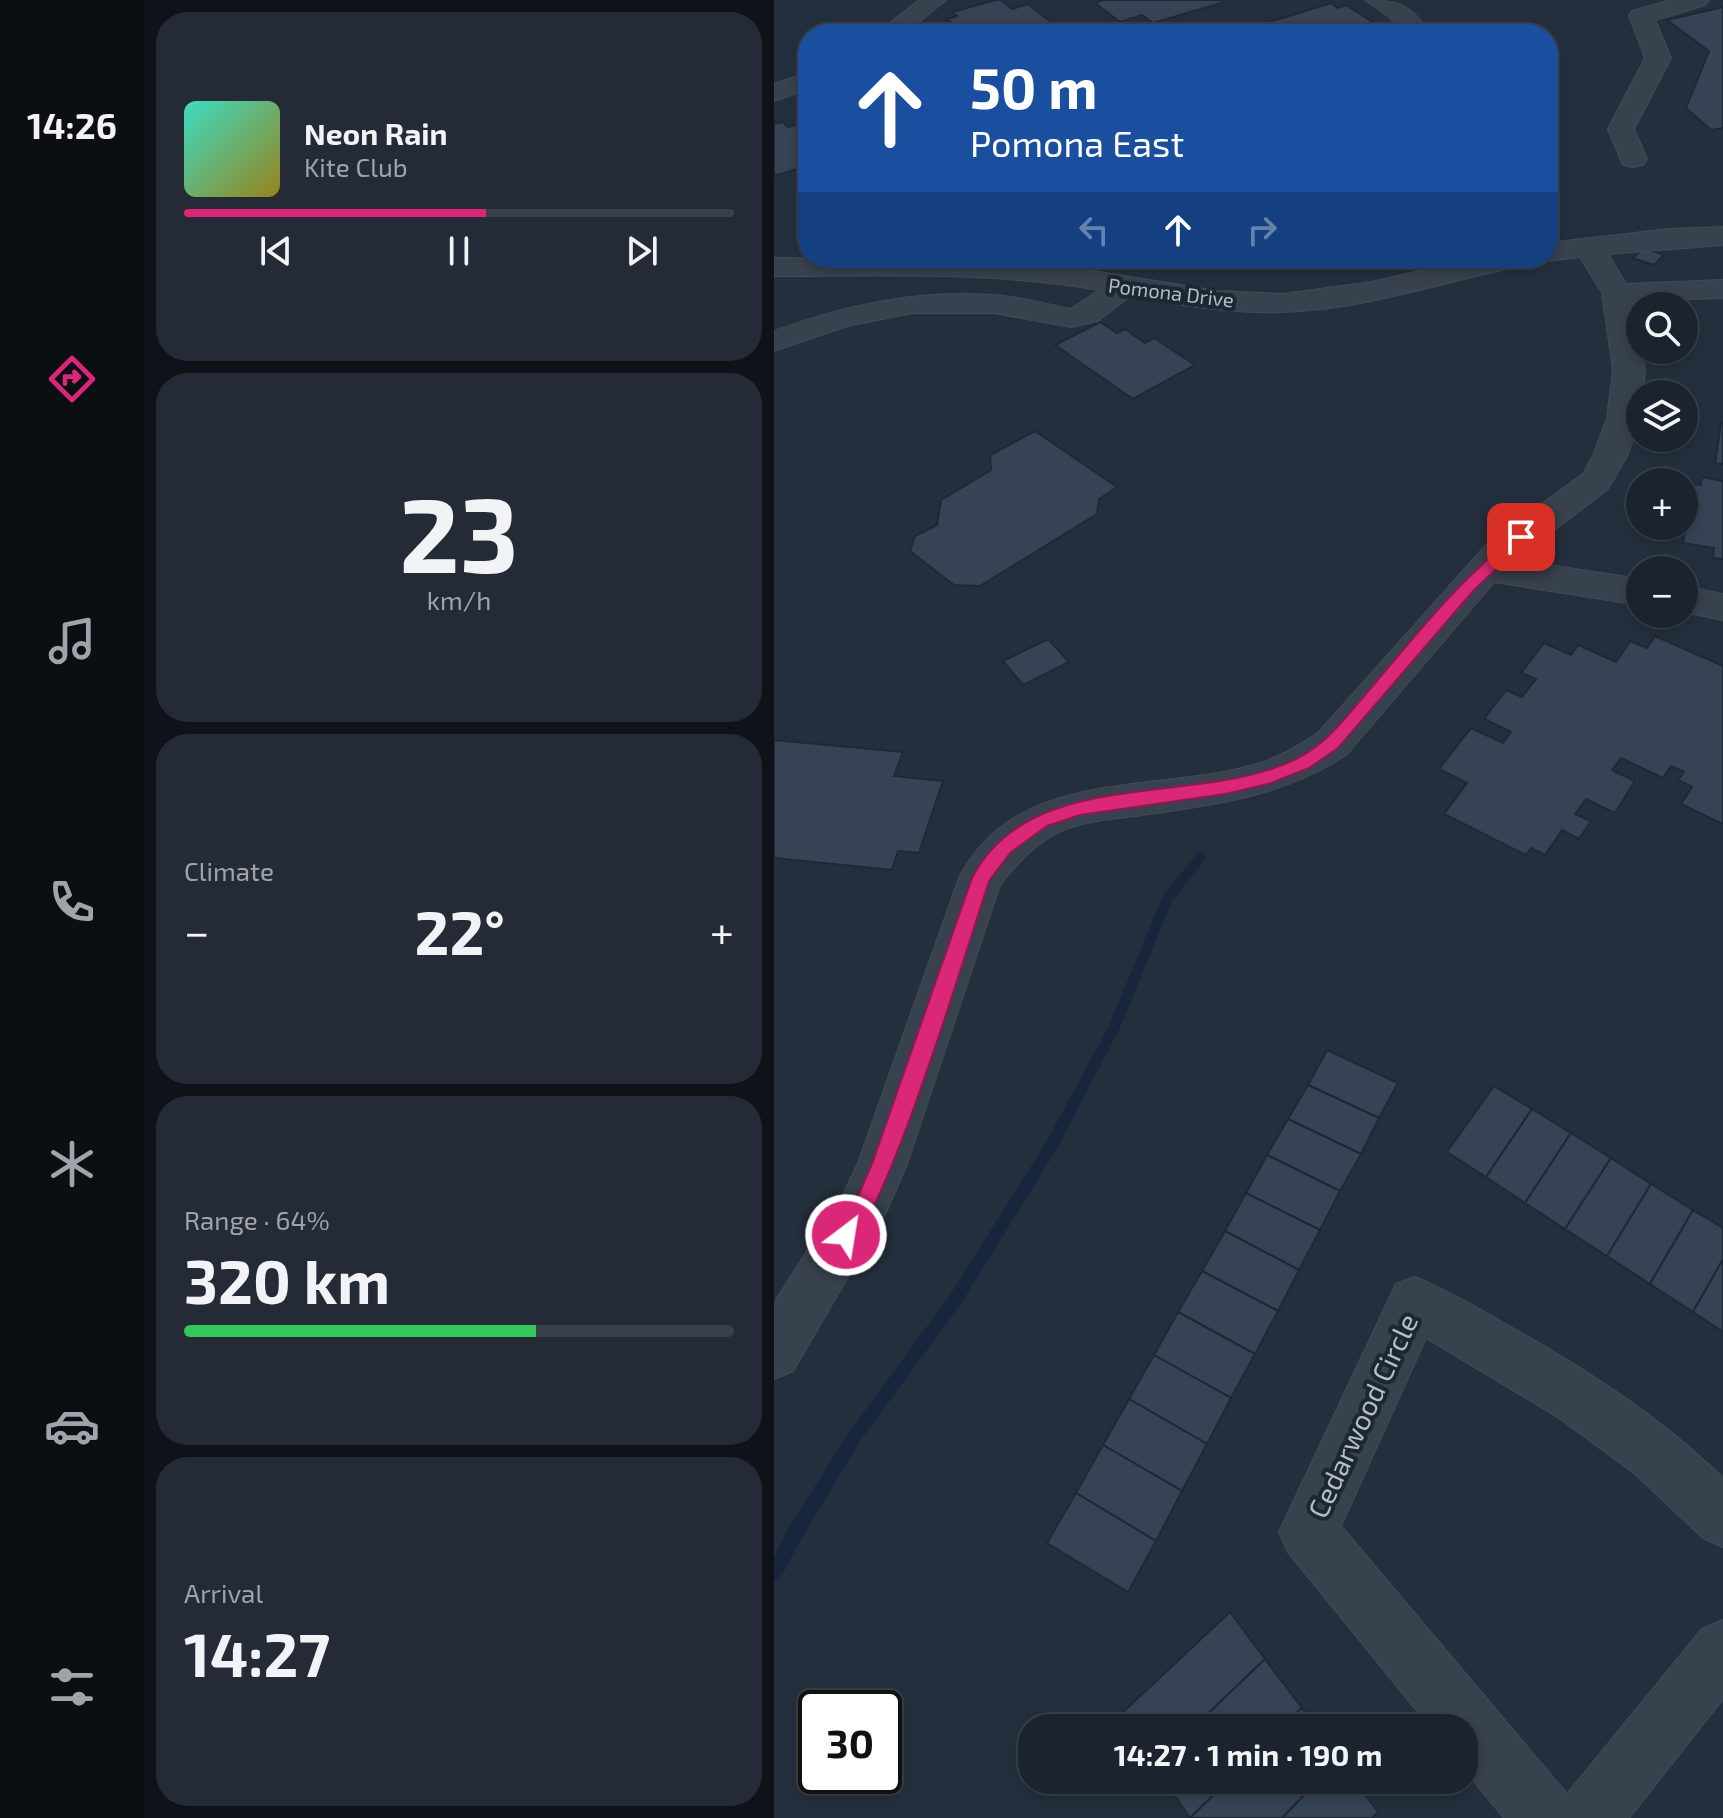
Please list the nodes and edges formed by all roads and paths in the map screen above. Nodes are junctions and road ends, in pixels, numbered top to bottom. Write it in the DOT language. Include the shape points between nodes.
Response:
graph roads {
  1 [pos="934,0"];
  2 [pos="1377,0"];
  3 [pos="1697,0"];
  4 [pos="902,24"];
  5 [pos="1409,24"];
  6 [pos="798,84"];
  7 [pos="774,93"];
  8 [pos="1633,159"];
  9 [pos="1652,209"];
  10 [pos="1723,236"];
  11 [pos="1669,238"];
  12 [pos="1588,246"];
  13 [pos="1558,250"];
  14 [pos="774,267"];
  15 [pos="798,267"];
  16 [pos="997,268"];
  17 [pos="1131,268"];
  18 [pos="1476,268"];
  19 [pos="1121,288"];
  20 [pos="1723,289"];
  21 [pos="1617,293"];
  22 [pos="774,342"];
  23 [pos="1486,568"];
  24 [pos="1626,590"];
  25 [pos="1698,602"];
  26 [pos="1723,607"];
  27 [pos="774,1352"];
  28 [pos="1723,1518"];
  29 [pos="1723,1650"];
  30 [pos="1545,1818"];
  31 [pos="1589,1818"];
  1 -- 4 [label="street"];
  2 -- 5 [label="street"];
  3 -- 8 [label="street" via="1641,16 1658,58 1621,129"];
  6 -- 7 [label="street"];
  9 -- 11 [label="street"];
  10 -- 11 [label="street"];
  11 -- 12 [label="street"];
  12 -- 13 [label="street"];
  12 -- 21 [label="street"];
  14 -- 15 [label="street, Pomona Drive"];
  16 -- 19 [label="street, Pomona Drive"];
  17 -- 19 [label="street" via="1121,277"];
  18 -- 19 [label="street, Pomona Drive" via="1317,301 1260,304"];
  19 -- 22 [label="street" via="1087,314 1071,318 994,304 912,304 839,318"];
  20 -- 21 [label="street"];
  21 -- 23 [label="street" via="1629,369 1624,418 1610,456 1596,481"];
  23 -- 24 [label="street"];
  23 -- 27 [label="street" via="1332,744 1303,763 1225,787 1079,808 1040,822 1005,847 981,878 862,1210"];
  25 -- 26 [label="street"];
  28 -- 30 [label="street, Cedarwood Circle" via="1690,1483 1591,1405 1415,1303 1308,1532"];
  29 -- 31 [label="street"];
}
